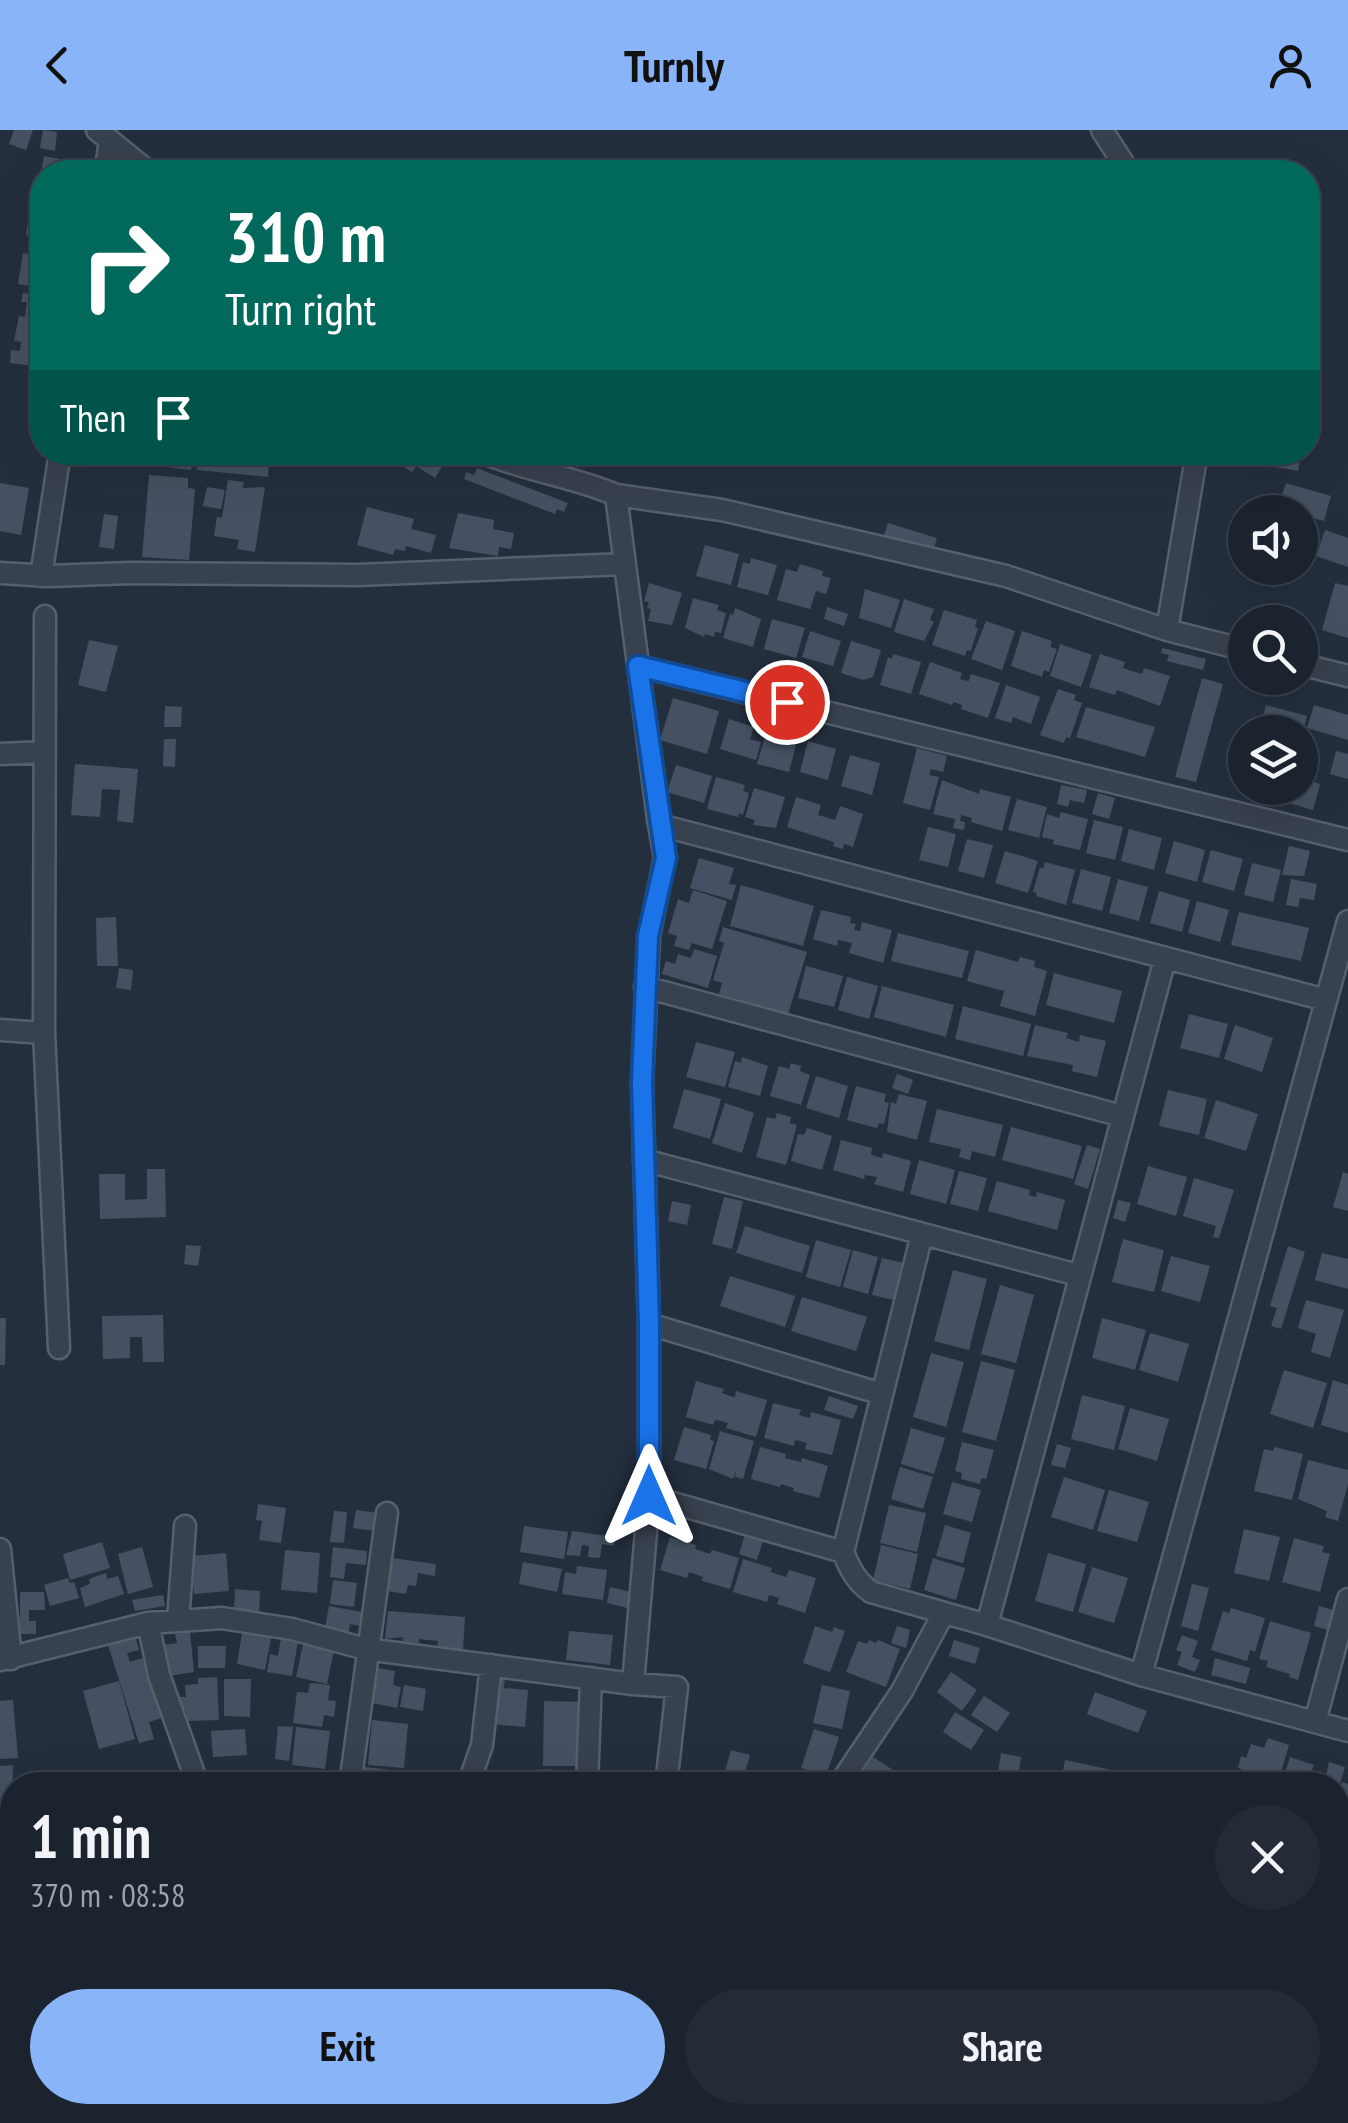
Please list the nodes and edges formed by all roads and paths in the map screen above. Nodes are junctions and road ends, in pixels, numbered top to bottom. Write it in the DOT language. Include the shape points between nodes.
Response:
graph roads {
  1 [pos="1102,130"];
  2 [pos="104,136"];
  3 [pos="134,160"];
  4 [pos="1121,160"];
  5 [pos="58,465"];
  6 [pos="513,465"];
  7 [pos="1195,465"];
  8 [pos="616,495"];
  9 [pos="626,564"];
  10 [pos="0,574"];
  11 [pos="40,576"];
  12 [pos="45,616"];
  13 [pos="1168,630"];
  14 [pos="1228,646"];
  15 [pos="638,666"];
  16 [pos="1318,668"];
  17 [pos="1348,676"];
  18 [pos="44,752"];
  19 [pos="0,754"];
  20 [pos="660,824"];
  21 [pos="1348,840"];
  22 [pos="1348,922"];
  23 [pos="1165,959"];
  24 [pos="645,987"];
  25 [pos="1326,1000"];
  26 [pos="0,1030"];
  27 [pos="44,1033"];
  28 [pos="1122,1116"];
  29 [pos="644,1160"];
  30 [pos="922,1234"];
  31 [pos="1078,1276"];
  32 [pos="649,1324"];
  33 [pos="59,1348"];
  34 [pos="882,1394"];
  35 [pos="649,1496"];
  36 [pos="387,1513"];
  37 [pos="185,1526"];
  38 [pos="0,1549"];
  39 [pos="843,1552"];
  40 [pos="1348,1599"];
  41 [pos="943,1614"];
  42 [pos="178,1621"];
  43 [pos="148,1623"];
  44 [pos="987,1624"];
  45 [pos="366,1649"];
  46 [pos="6,1660"];
  47 [pos="491,1665"];
  48 [pos="1141,1675"];
  49 [pos="592,1678"];
  50 [pos="633,1684"];
  51 [pos="1315,1722"];
  52 [pos="1348,1732"];
  53 [pos="193,1772"];
  54 [pos="352,1772"];
  55 [pos="473,1772"];
  56 [pos="588,1772"];
  57 [pos="667,1772"];
  58 [pos="849,1772"];
  1 -- 4 [label="street"];
  2 -- 3 [label="street"];
  5 -- 11 [label="street"];
  6 -- 8 [label="street"];
  7 -- 13 [label="street"];
  8 -- 9 [label="street"];
  8 -- 13 [label="street" via="722,510 1006,576"];
  9 -- 11 [label="street" via="358,575"];
  9 -- 15 [label="street"];
  10 -- 11 [label="street"];
  12 -- 18 [label="street"];
  13 -- 14 [label="street"];
  15 -- 20 [label="street"];
  15 -- 21 [label="street"];
  16 -- 17 [label="street"];
  18 -- 19 [label="street"];
  18 -- 27 [label="street"];
  20 -- 23 [label="street"];
  20 -- 24 [label="street" via="666,858 648,936"];
  22 -- 25 [label="street"];
  23 -- 25 [label="street"];
  23 -- 28 [label="street"];
  24 -- 28 [label="street"];
  24 -- 29 [label="street"];
  25 -- 48 [label="street"];
  26 -- 27 [label="street"];
  27 -- 33 [label="street"];
  28 -- 31 [label="street"];
  29 -- 30 [label="street"];
  29 -- 32 [label="street"];
  30 -- 31 [label="street"];
  30 -- 34 [label="street"];
  31 -- 44 [label="street"];
  32 -- 34 [label="street"];
  32 -- 35 [label="street"];
  34 -- 39 [label="street"];
  35 -- 39 [label="street"];
  35 -- 50 [label="street"];
  36 -- 45 [label="street"];
  37 -- 42 [label="street"];
  38 -- 46 [label="street"];
  39 -- 41 [label="street" via="871,1592"];
  40 -- 51 [label="street"];
  41 -- 44 [label="street"];
  41 -- 58 [label="street"];
  42 -- 43 [label="street"];
  42 -- 45 [label="street" via="222,1618"];
  43 -- 46 [label="street"];
  43 -- 53 [label="street" via="158,1675"];
  44 -- 48 [label="street"];
  45 -- 47 [label="street"];
  45 -- 54 [label="street"];
  47 -- 49 [label="street"];
  47 -- 55 [label="street"];
  48 -- 51 [label="street"];
  49 -- 50 [label="street"];
  49 -- 56 [label="street"];
  50 -- 57 [label="street" via="677,1687"];
  51 -- 52 [label="street"];
}
